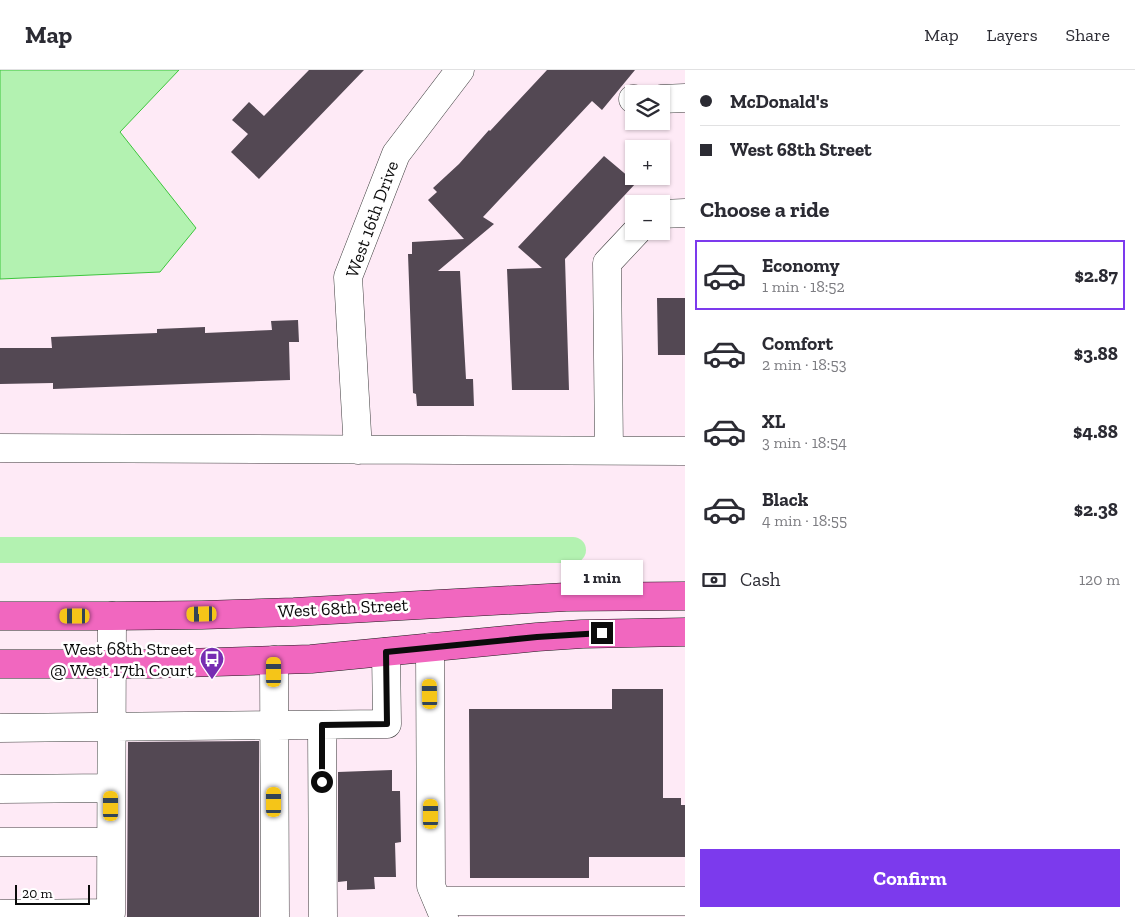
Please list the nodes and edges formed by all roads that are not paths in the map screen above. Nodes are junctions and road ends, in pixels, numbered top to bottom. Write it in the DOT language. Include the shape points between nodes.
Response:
graph roads {
  1 [pos="460,70"];
  2 [pos="685,98"];
  3 [pos="670,99"];
  4 [pos="685,213"];
  5 [pos="670,214"];
  6 [pos="629,240"];
  7 [pos="0,448"];
  8 [pos="358,450"];
  9 [pos="609,450"];
  10 [pos="685,451"];
  11 [pos="685,596"];
  12 [pos="0,616"];
  13 [pos="112,616"];
  14 [pos="685,632"];
  15 [pos="430,647"];
  16 [pos="386,652"];
  17 [pos="274,660"];
  18 [pos="112,663"];
  19 [pos="0,664"];
  20 [pos="274,724"];
  21 [pos="322,725"];
  22 [pos="111,727"];
  23 [pos="0,728"];
  24 [pos="111,788"];
  25 [pos="0,789"];
  26 [pos="0,842"];
  27 [pos="111,842"];
  28 [pos="685,901"];
  29 [pos="441,909"];
  30 [pos="0,914"];
  31 [pos="275,917"];
  32 [pos="323,917"];
  1 -- 8 [label="street, West 16th Drive" via="396,154 348,277"];
  2 -- 3 [label="street"];
  4 -- 5 [label="street"];
  6 -- 9 [label="street" via="607,263"];
  7 -- 8 [label="street"];
  8 -- 9 [label="street"];
  9 -- 10 [label="street"];
  11 -- 13 [label="main road, West 68th Street" via="566,597 294,612"];
  12 -- 13 [label="main road, West 68th Street"];
  13 -- 18 [label="street"];
  14 -- 15 [label="main road" via="573,634"];
  15 -- 16 [label="main road"];
  15 -- 29 [label="street" via="432,886"];
  16 -- 17 [label="main road"];
  16 -- 21 [label="street" via="387,724"];
  17 -- 18 [label="main road"];
  17 -- 20 [label="street"];
  18 -- 19 [label="main road"];
  18 -- 22 [label="street"];
  20 -- 21 [label="street"];
  20 -- 22 [label="street"];
  20 -- 31 [label="street"];
  21 -- 32 [label="street"];
  22 -- 23 [label="street"];
  22 -- 24 [label="street"];
  24 -- 25 [label="street"];
  24 -- 27 [label="street"];
  26 -- 27 [label="street"];
  27 -- 30 [label="street" via="111,914"];
  28 -- 29 [label="street"];
}
